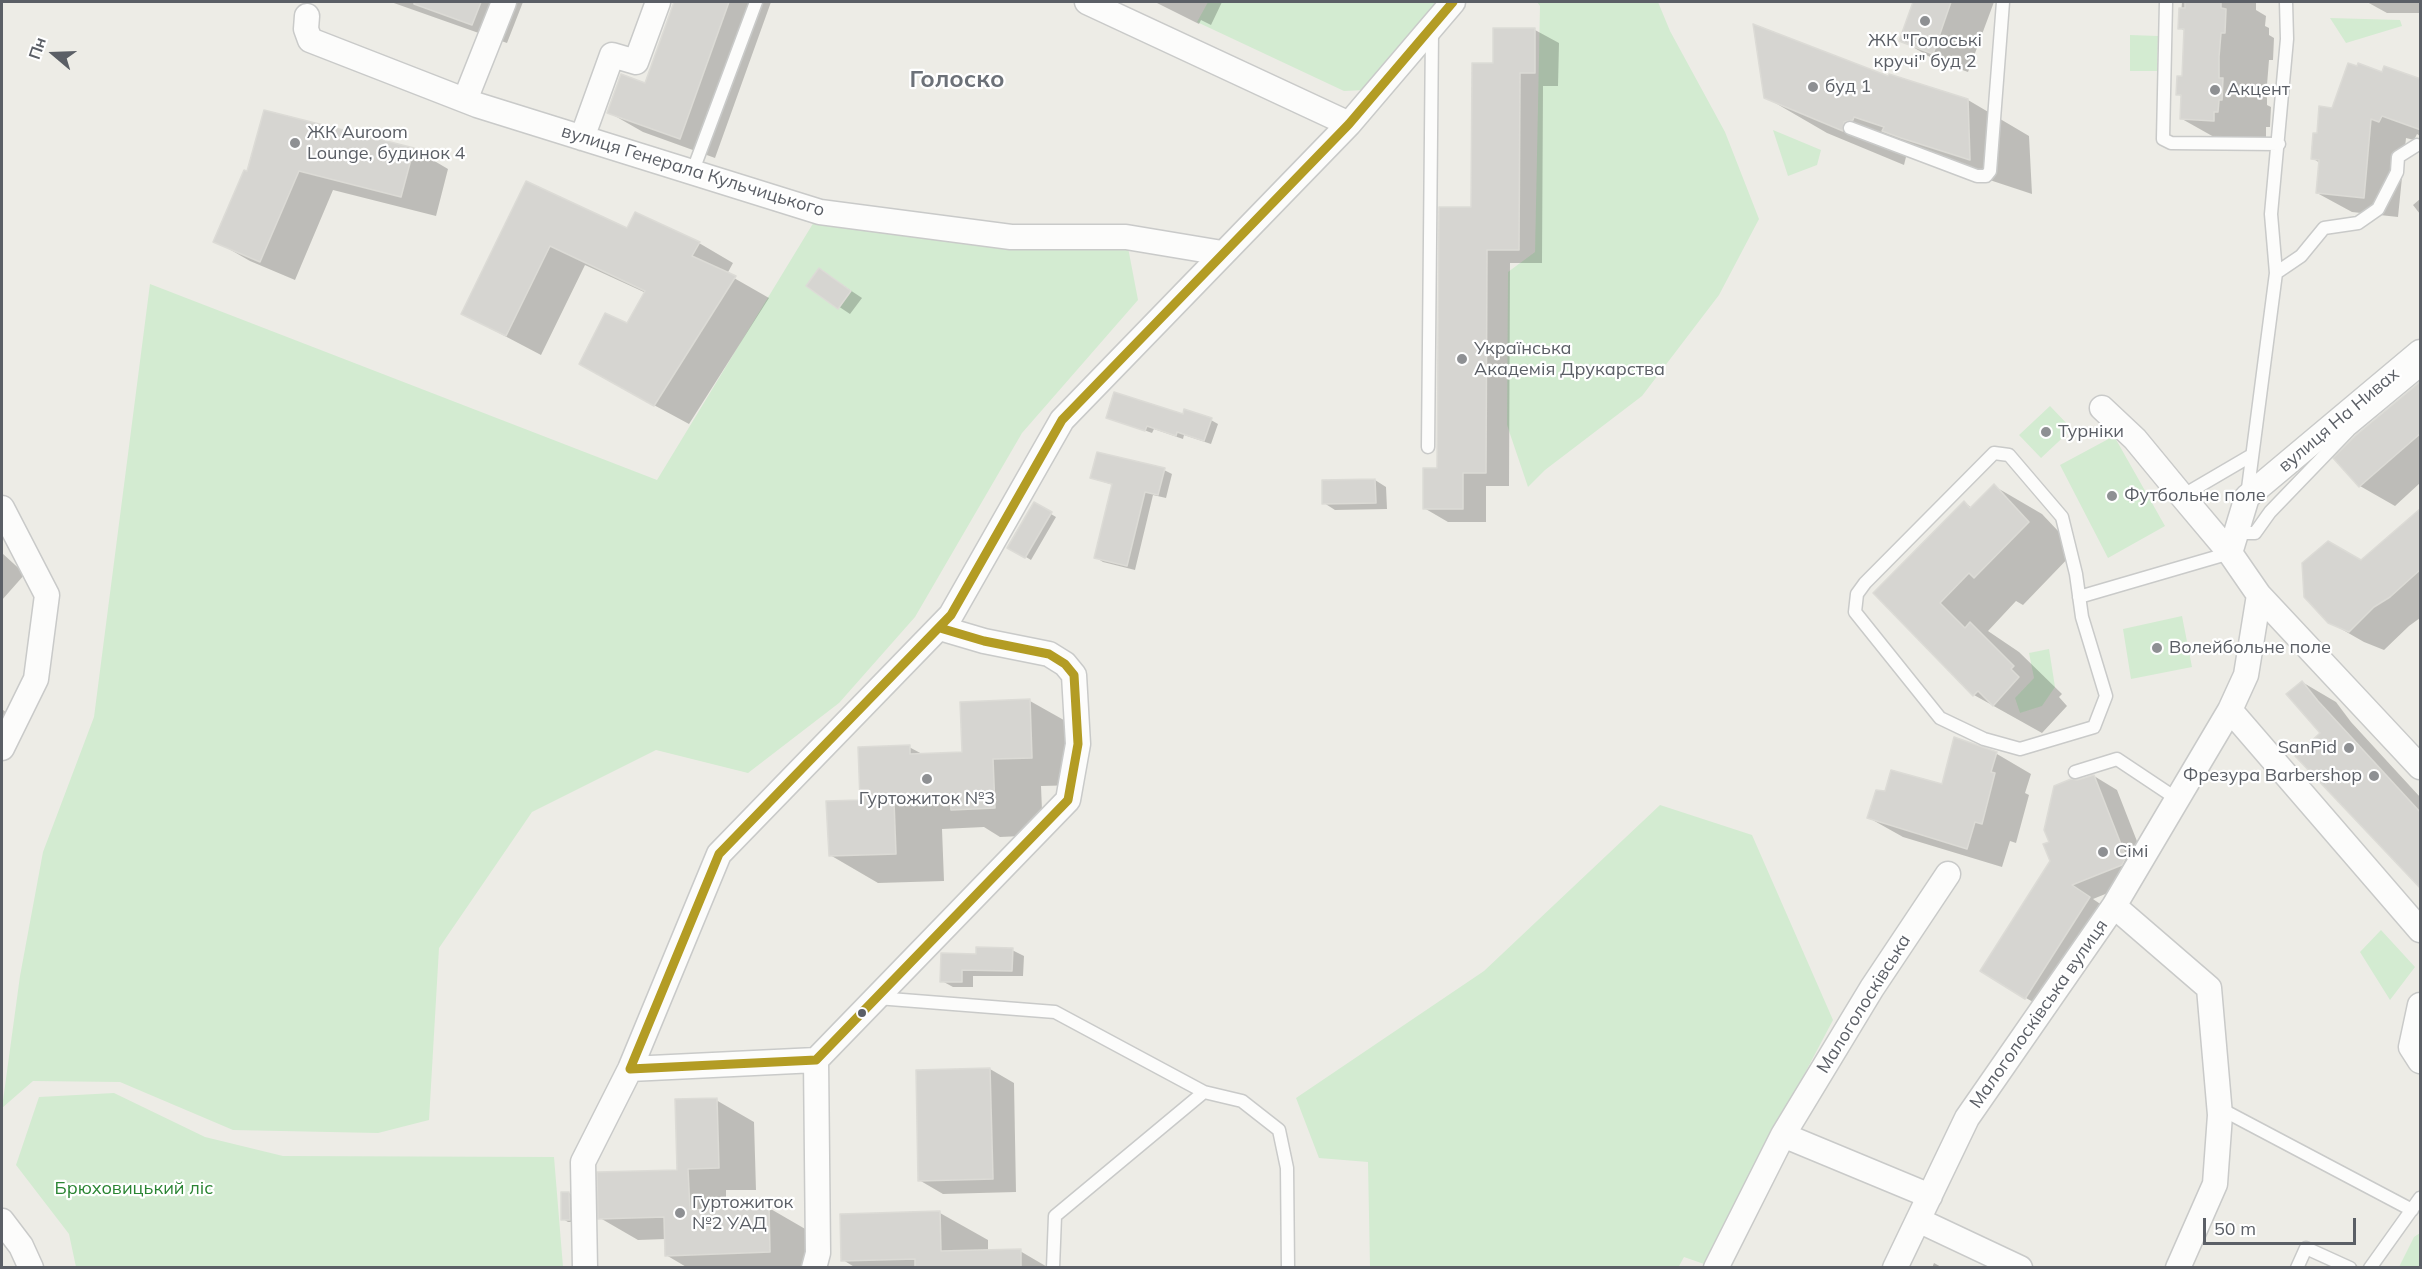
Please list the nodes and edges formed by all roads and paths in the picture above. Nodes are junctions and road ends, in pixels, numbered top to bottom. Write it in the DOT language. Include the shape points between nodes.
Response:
graph roads {
  1 [pos="504,2"];
  2 [pos="658,2"];
  3 [pos="756,2"];
  4 [pos="1087,2"];
  5 [pos="1454,2"];
  6 [pos="2003,2"];
  7 [pos="2166,2"];
  8 [pos="2286,2"];
  9 [pos="307,16"];
  10 [pos="1432,27"];
  11 [pos="465,100"];
  12 [pos="1349,124"];
  13 [pos="1850,128"];
  14 [pos="582,138"];
  15 [pos="2278,144"];
  16 [pos="2417,145"];
  17 [pos="692,172"];
  18 [pos="1222,253"];
  19 [pos="2276,273"];
  20 [pos="2421,352"];
  21 [pos="2421,371"];
  22 [pos="2102,408"];
  23 [pos="1428,447"];
  24 [pos="2252,455"];
  25 [pos="2182,496"];
  26 [pos="2247,497"];
  27 [pos="2,508"];
  28 [pos="2233,543"];
  29 [pos="2259,596"];
  30 [pos="2079,597"];
  31 [pos="940,628"];
  32 [pos="2230,710"];
  33 [pos="2,748"];
  34 [pos="2421,767"];
  35 [pos="2076,772"];
  36 [pos="2176,799"];
  37 [pos="1948,874"];
  38 [pos="2114,906"];
  39 [pos="2421,930"];
  40 [pos="875,998"];
  41 [pos="2421,1005"];
  42 [pos="816,1060"];
  43 [pos="2421,1061"];
  44 [pos="630,1069"];
  45 [pos="1204,1092"];
  46 [pos="2219,1108"];
  47 [pos="1783,1135"];
  48 [pos="1930,1196"];
  49 [pos="2421,1198"];
  50 [pos="2412,1210"];
  51 [pos="1918,1220"];
  52 [pos="2,1221"];
  53 [pos="31,1268"];
  54 [pos="585,1268"];
  55 [pos="814,1268"];
  56 [pos="1053,1268"];
  57 [pos="1288,1268"];
  58 [pos="1716,1268"];
  59 [pos="1895,1268"];
  60 [pos="2020,1268"];
  61 [pos="2178,1268"];
  62 [pos="2297,1268"];
  63 [pos="2350,1268"];
  64 [pos="2370,1268"];
  1 -- 11 [label="street"];
  2 -- 14 [label="street" via="636,62 612,55"];
  3 -- 17 [label="lane"];
  4 -- 12 [label="street"];
  5 -- 10 [label="street"];
  6 -- 13 [label="lane" via="1990,171 1986,176"];
  7 -- 15 [label="lane" via="2163,139 2171,143"];
  8 -- 15 [label="lane" via="2287,39"];
  9 -- 11 [label="street, вулиця Генерала Кульчицького" via="310,40"];
  10 -- 12 [label="street"];
  10 -- 23 [label="lane"];
  11 -- 14 [label="street, вулиця Генерала Кульчицького"];
  12 -- 18 [label="street"];
  14 -- 17 [label="street, вулиця Генерала Кульчицького"];
  15 -- 19 [label="lane" via="2271,214"];
  16 -- 19 [label="lane" via="2398,157 2397,172 2378,209 2358,223 2324,228 2301,256"];
  17 -- 18 [label="street, вулиця Генерала Кульчицького" via="820,212 1011,237 1126,237"];
  18 -- 31 [label="street" via="1062,420 957,605"];
  19 -- 24 [label="lane"];
  20 -- 26 [label="street, вулиця На Нивах"];
  21 -- 28 [label="lane" via="2349,430 2270,512 2255,533"];
  22 -- 25 [label="street" via="2135,439"];
  24 -- 25 [label="lane"];
  24 -- 26 [label="lane"];
  25 -- 28 [label="street"];
  26 -- 28 [label="street"];
  27 -- 33 [label="street" via="47,595 36,679"];
  28 -- 29 [label="street"];
  28 -- 30 [label="lane"];
  29 -- 32 [label="street" via="2246,675"];
  29 -- 34 [label="street"];
  30 -- 30 [label="lane" via="2106,696 2094,727 2020,749 1983,739 1940,718 1855,612 1857,594 1865,583 1994,453 2009,455 2062,517"];
  31 -- 40 [label="street" via="1049,654 1065,664 1074,675 1078,744 1068,800"];
  31 -- 44 [label="street" via="719,854"];
  32 -- 36 [label="street"];
  32 -- 39 [label="street"];
  35 -- 36 [label="lane" via="2117,759"];
  36 -- 38 [label="street"];
  37 -- 47 [label="street, Малоголосківська" via="1872,988"];
  38 -- 46 [label="street, Малоголосківська вулиця" via="2209,988"];
  38 -- 48 [label="street, Малоголосківська вулиця" via="1967,1119"];
  40 -- 42 [label="street"];
  40 -- 45 [label="lane" via="1054,1012"];
  41 -- 43 [label="street" via="2411,1047"];
  42 -- 44 [label="street"];
  42 -- 55 [label="street" via="818,1253"];
  44 -- 54 [label="street" via="583,1162"];
  45 -- 56 [label="lane" via="1055,1216"];
  45 -- 57 [label="lane" via="1242,1101 1279,1130 1287,1168"];
  46 -- 50 [label="lane"];
  46 -- 61 [label="street, Малоголосківська вулиця" via="2214,1184"];
  47 -- 48 [label="street"];
  47 -- 58 [label="street, Малоголосківська"];
  48 -- 51 [label="street, Малоголосківська вулиця"];
  49 -- 50 [label="lane"];
  50 -- 64 [label="lane"];
  51 -- 59 [label="street, Малоголосківська вулиця"];
  51 -- 60 [label="street"];
  52 -- 53 [label="street" via="21,1246"];
  62 -- 63 [label="lane" via="2306,1248"];
}
